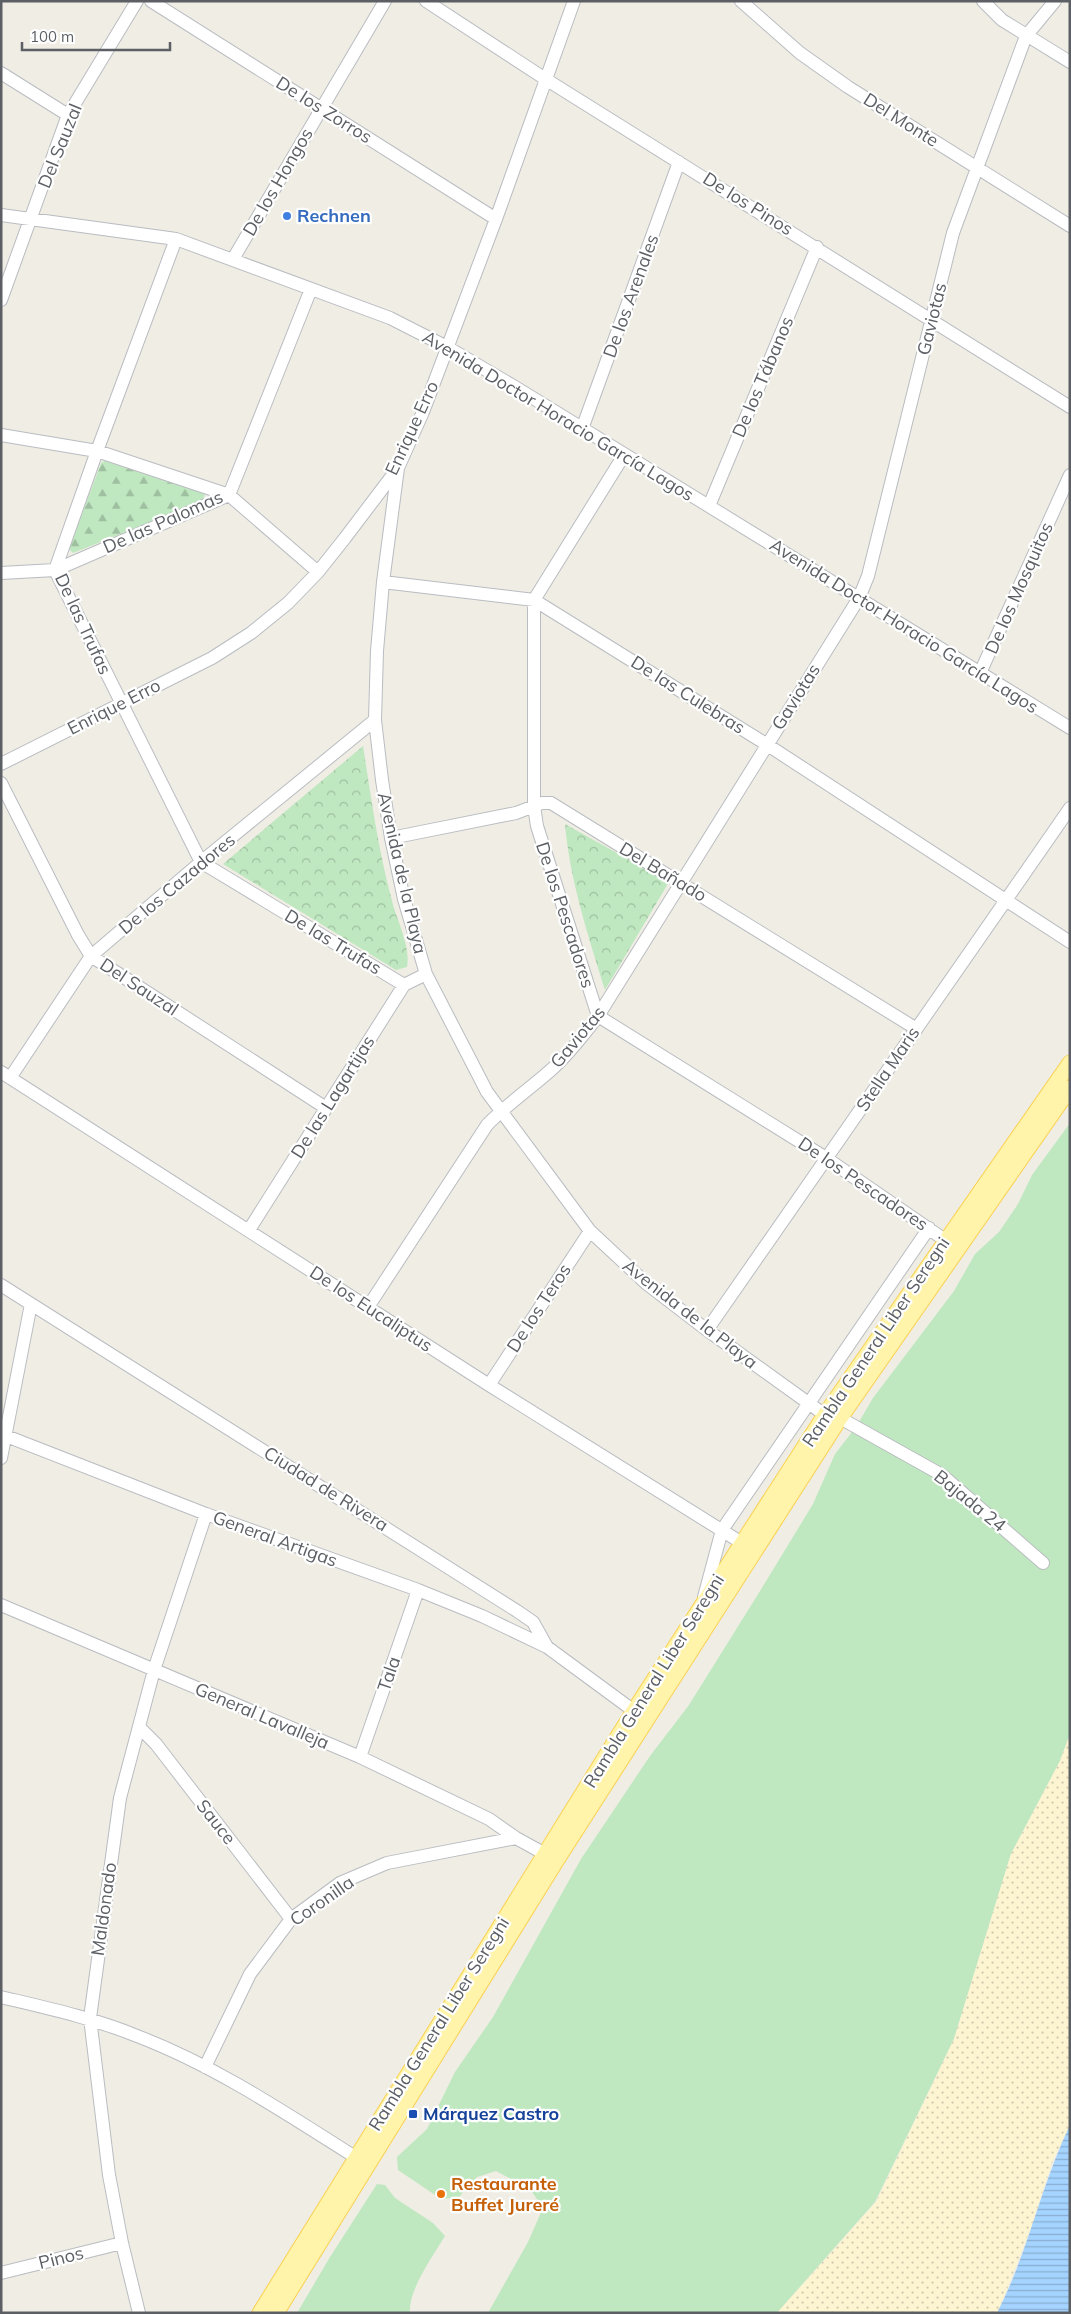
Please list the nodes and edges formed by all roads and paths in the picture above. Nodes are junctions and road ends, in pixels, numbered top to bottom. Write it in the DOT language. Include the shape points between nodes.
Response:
graph roads {
  1 [pos="137,1"];
  2 [pos="151,1"];
  3 [pos="385,1"];
  4 [pos="426,1"];
  5 [pos="574,1"];
  6 [pos="741,1"];
  7 [pos="982,1"];
  8 [pos="1055,1"];
  9 [pos="1026,36"];
  10 [pos="1070,62"];
  11 [pos="1,73"];
  12 [pos="547,80"];
  13 [pos="321,108"];
  14 [pos="68,115"];
  15 [pos="679,162"];
  16 [pos="976,166"];
  17 [pos="1,215"];
  18 [pos="32,218"];
  19 [pos="496,219"];
  20 [pos="1070,226"];
  21 [pos="176,239"];
  22 [pos="817,247"];
  23 [pos="233,259"];
  24 [pos="310,289"];
  25 [pos="1,300"];
  26 [pos="932,320"];
  27 [pos="447,347"];
  28 [pos="1070,407"];
  29 [pos="582,429"];
  30 [pos="1,435"];
  31 [pos="97,451"];
  32 [pos="624,455"];
  33 [pos="398,468"];
  34 [pos="1070,476"];
  35 [pos="229,495"];
  36 [pos="709,506"];
  37 [pos="55,570"];
  38 [pos="318,572"];
  39 [pos="1,573"];
  40 [pos="383,582"];
  41 [pos="859,598"];
  42 [pos="534,600"];
  43 [pos="980,672"];
  44 [pos="121,703"];
  45 [pos="376,720"];
  46 [pos="1070,728"];
  47 [pos="766,744"];
  48 [pos="1,764"];
  49 [pos="1,783"];
  50 [pos="534,806"];
  51 [pos="1070,808"];
  52 [pos="391,838"];
  53 [pos="201,862"];
  54 [pos="682,882"];
  55 [pos="1004,900"];
  56 [pos="1070,942"];
  57 [pos="92,956"];
  58 [pos="426,974"];
  59 [pos="404,985"];
  60 [pos="598,1016"];
  61 [pos="915,1028"];
  62 [pos="1070,1063"];
  63 [pos="6,1075"];
  64 [pos="1070,1088"];
  65 [pos="326,1108"];
  66 [pos="500,1111"];
  67 [pos="826,1158"];
  68 [pos="929,1228"];
  69 [pos="249,1230"];
  70 [pos="590,1231"];
  71 [pos="946,1240"];
  72 [pos="1,1285"];
  73 [pos="31,1304"];
  74 [pos="368,1307"];
  75 [pos="706,1330"];
  76 [pos="489,1385"];
  77 [pos="808,1404"];
  78 [pos="825,1415"];
  79 [pos="840,1418"];
  80 [pos="3,1434"];
  81 [pos="1,1458"];
  82 [pos="206,1514"];
  83 [pos="722,1530"];
  84 [pos="742,1543"];
  85 [pos="1043,1563"];
  86 [pos="418,1590"];
  87 [pos="1,1605"];
  88 [pos="702,1606"];
  89 [pos="547,1647"];
  90 [pos="154,1670"];
  91 [pos="634,1711"];
  92 [pos="140,1728"];
  93 [pos="360,1757"];
  94 [pos="516,1838"];
  95 [pos="545,1854"];
  96 [pos="291,1919"];
  97 [pos="1,1997"];
  98 [pos="90,2018"];
  99 [pos="205,2066"];
  100 [pos="361,2161"];
  101 [pos="122,2243"];
  102 [pos="1,2273"];
  103 [pos="139,2313"];
  104 [pos="260,2313"];
  105 [pos="276,2313"];
  1 -- 14 [label="street, Del Sauzal"];
  2 -- 13 [label="street, De los Zorros"];
  3 -- 13 [label="street, De los Hongos"];
  4 -- 12 [label="street, De los Pinos"];
  5 -- 12 [label="street, Enrique Erro"];
  6 -- 16 [label="street, Del Monte" via="800,53 848,87"];
  7 -- 9 [label="street"];
  8 -- 9 [label="street, Gaviotas"];
  9 -- 10 [label="street"];
  9 -- 16 [label="street, Gaviotas"];
  11 -- 14 [label="street"];
  12 -- 15 [label="street, De los Pinos"];
  12 -- 19 [label="street, Enrique Erro"];
  13 -- 19 [label="street, De los Zorros"];
  13 -- 23 [label="street, De los Hongos"];
  14 -- 18 [label="street, Del Sauzal"];
  15 -- 22 [label="street, De los Pinos"];
  15 -- 29 [label="street, De los Arenales"];
  16 -- 20 [label="street, Del Monte"];
  16 -- 26 [label="street, Gaviotas" via="953,233"];
  17 -- 18 [label="street, Avenida Doctor Horacio García Lagos"];
  18 -- 21 [label="street, Avenida Doctor Horacio García Lagos"];
  18 -- 25 [label="street, Del Sauzal"];
  19 -- 27 [label="street, Enrique Erro"];
  21 -- 23 [label="street, Avenida Doctor Horacio García Lagos"];
  21 -- 31 [label="street, De las Trufas"];
  22 -- 26 [label="street, De los Pinos"];
  22 -- 36 [label="street, De los Tábanos"];
  23 -- 24 [label="street, Avenida Doctor Horacio García Lagos"];
  24 -- 27 [label="street, Avenida Doctor Horacio García Lagos" via="390,318"];
  24 -- 35 [label="street, De las Palomas"];
  26 -- 28 [label="street, De los Pinos"];
  26 -- 41 [label="street, Gaviotas" via="868,576"];
  27 -- 29 [label="street, Avenida Doctor Horacio García Lagos"];
  27 -- 33 [label="street, Enrique Erro"];
  29 -- 32 [label="street, Avenida Doctor Horacio García Lagos"];
  30 -- 31 [label="street"];
  31 -- 35 [label="street"];
  31 -- 37 [label="street, De las Trufas"];
  32 -- 36 [label="street, Avenida Doctor Horacio García Lagos"];
  32 -- 42 [label="street"];
  33 -- 38 [label="street, Enrique Erro"];
  33 -- 40 [label="street, Avenida de la Playa"];
  34 -- 43 [label="street, De los Mosquitos"];
  35 -- 37 [label="street, De las Palomas"];
  35 -- 38 [label="street"];
  36 -- 41 [label="street, Avenida Doctor Horacio García Lagos"];
  37 -- 39 [label="street, De las Palomas"];
  37 -- 44 [label="street, De las Trufas"];
  38 -- 44 [label="street, Enrique Erro" via="252,633 212,658"];
  40 -- 42 [label="street, De las Culebras"];
  40 -- 45 [label="street, Avenida de la Playa"];
  41 -- 43 [label="street, Avenida Doctor Horacio García Lagos"];
  41 -- 47 [label="street, Gaviotas"];
  42 -- 47 [label="street, De las Culebras"];
  42 -- 50 [label="street, De los Pescadores"];
  43 -- 46 [label="street, Avenida Doctor Horacio García Lagos"];
  44 -- 48 [label="street, Enrique Erro"];
  44 -- 53 [label="street, De las Trufas"];
  45 -- 52 [label="street, Avenida de la Playa"];
  45 -- 53 [label="street, De los Cazadores"];
  47 -- 54 [label="street, Gaviotas"];
  47 -- 55 [label="street, De las Culebras"];
  49 -- 57 [label="street, Del Sauzal" via="78,935"];
  50 -- 52 [label="street, Del Bañado" via="516,813"];
  50 -- 54 [label="street, Del Bañado" via="551,803"];
  50 -- 60 [label="street, De los Pescadores" via="540,835"];
  51 -- 55 [label="street, Stella Maris"];
  52 -- 58 [label="street, Avenida de la Playa" via="404,899"];
  53 -- 57 [label="street, De los Cazadores"];
  53 -- 59 [label="street, De las Trufas"];
  54 -- 60 [label="street, Gaviotas"];
  54 -- 61 [label="street, Del Bañado"];
  55 -- 56 [label="street, De las Culebras"];
  55 -- 61 [label="street, Stella Maris"];
  57 -- 63 [label="street, De los Cazadores"];
  57 -- 65 [label="street, Del Sauzal"];
  58 -- 59 [label="street"];
  58 -- 66 [label="street, Avenida de la Playa"];
  59 -- 65 [label="street, De las Lagartijas"];
  60 -- 66 [label="street, Gaviotas" via="552,1069"];
  60 -- 67 [label="street, De los Pescadores"];
  61 -- 67 [label="street, Stella Maris"];
  62 -- 71 [label="main road, Rambla General Liber Seregni"];
  63 -- 69 [label="street, De los Eucaliptus"];
  64 -- 79 [label="main road, Rambla General Liber Seregni"];
  65 -- 69 [label="street, De las Lagartijas"];
  66 -- 70 [label="street, Avenida de la Playa"];
  66 -- 74 [label="street, Gaviotas" via="487,1124"];
  67 -- 68 [label="street, De los Pescadores"];
  67 -- 75 [label="street, Stella Maris"];
  68 -- 71 [label="street, De los Pescadores"];
  68 -- 77 [label="street"];
  69 -- 74 [label="street, De los Eucaliptus"];
  70 -- 75 [label="street, Avenida de la Playa" via="647,1284"];
  70 -- 76 [label="street, De los Teros"];
  71 -- 78 [label="main road, Rambla General Liber Seregni"];
  72 -- 73 [label="street, Ciudad de Rivera"];
  73 -- 80 [label="street"];
  73 -- 89 [label="street, Ciudad de Rivera" via="517,1611 533,1622"];
  74 -- 76 [label="street, De los Eucaliptus"];
  75 -- 77 [label="street, Avenida de la Playa"];
  76 -- 83 [label="street, De los Eucaliptus"];
  77 -- 78 [label="street, Avenida de la Playa"];
  77 -- 83 [label="street"];
  78 -- 84 [label="main road, Rambla General Liber Seregni"];
  79 -- 85 [label="street, Bajada 24" via="942,1475"];
  79 -- 100 [label="main road, Rambla General Liber Seregni"];
  80 -- 81 [label="street"];
  80 -- 82 [label="street, General Artigas"];
  82 -- 86 [label="street, General Artigas"];
  82 -- 90 [label="street, Maldonado"];
  83 -- 84 [label="street, De los Eucaliptus"];
  83 -- 88 [label="street"];
  84 -- 88 [label="main road, Rambla General Liber Seregni"];
  86 -- 89 [label="street, General Artigas"];
  86 -- 93 [label="street, Tala"];
  87 -- 90 [label="street, General Lavalleja"];
  88 -- 91 [label="main road, Rambla General Liber Seregni"];
  89 -- 91 [label="street, Ciudad de Rivera"];
  90 -- 92 [label="street, Maldonado"];
  90 -- 93 [label="street, General Lavalleja"];
  91 -- 95 [label="main road, Rambla General Liber Seregni"];
  92 -- 96 [label="street, Sauce" via="156,1744"];
  92 -- 98 [label="street, Maldonado" via="120,1798"];
  93 -- 94 [label="street, General Lavalleja" via="489,1819"];
  94 -- 95 [label="street, General Lavalleja"];
  94 -- 96 [label="street, Coronilla" via="387,1863 340,1883"];
  95 -- 100 [label="main road, Rambla General Liber Seregni"];
  96 -- 99 [label="street, Coronilla" via="250,1974"];
  97 -- 98 [label="street"];
  98 -- 99 [label="street"];
  98 -- 101 [label="street, Maldonado" via="99,2102"];
  99 -- 100 [label="street" via="274,2105"];
  100 -- 104 [label="main road, Rambla General Liber Seregni"];
  100 -- 105 [label="main road, Rambla General Liber Seregni"];
  101 -- 102 [label="street, Pinos"];
  101 -- 103 [label="street, Maldonado"];
}
